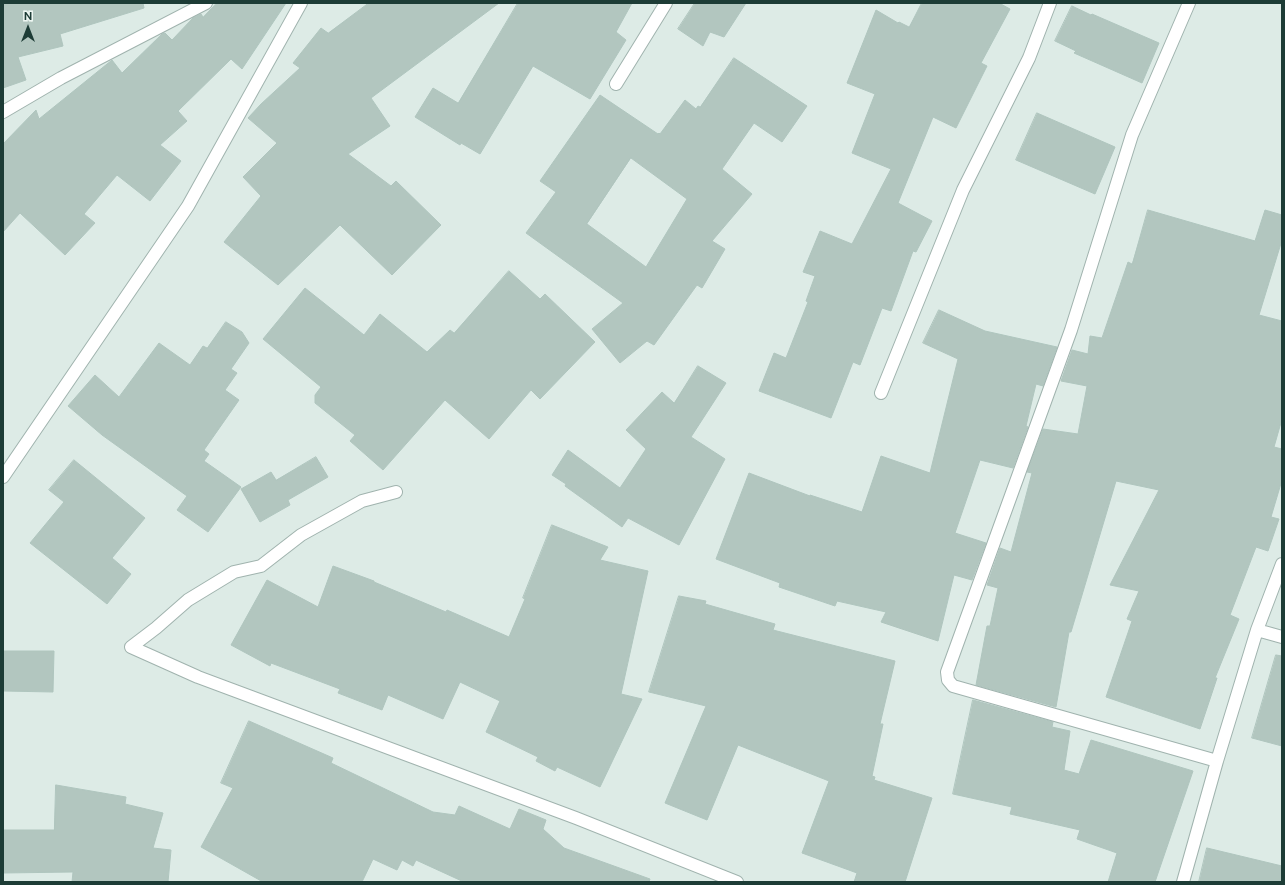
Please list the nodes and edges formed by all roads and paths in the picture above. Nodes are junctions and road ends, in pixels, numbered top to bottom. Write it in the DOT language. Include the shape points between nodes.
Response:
graph roads {
  1 [pos="206,3"];
  2 [pos="301,3"];
  3 [pos="666,3"];
  4 [pos="1050,3"];
  5 [pos="1189,3"];
  6 [pos="616,84"];
  7 [pos="3,112"];
  8 [pos="881,393"];
  9 [pos="3,477"];
  10 [pos="396,492"];
  11 [pos="1282,564"];
  12 [pos="1257,630"];
  13 [pos="1282,637"];
  14 [pos="1217,761"];
  15 [pos="737,882"];
  16 [pos="1183,882"];
  1 -- 7 [label="street" via="61,78"];
  2 -- 9 [label="street" via="188,206"];
  3 -- 6 [label="street"];
  4 -- 8 [label="street" via="1029,58 963,190"];
  5 -- 14 [label="street" via="1132,135 1071,330 947,672 948,680 953,686"];
  10 -- 15 [label="street" via="362,501 300,535 261,566 234,572 188,600 131,647 198,677 576,818"];
  11 -- 12 [label="street"];
  12 -- 13 [label="street"];
  12 -- 14 [label="street"];
  14 -- 16 [label="street"];
}
